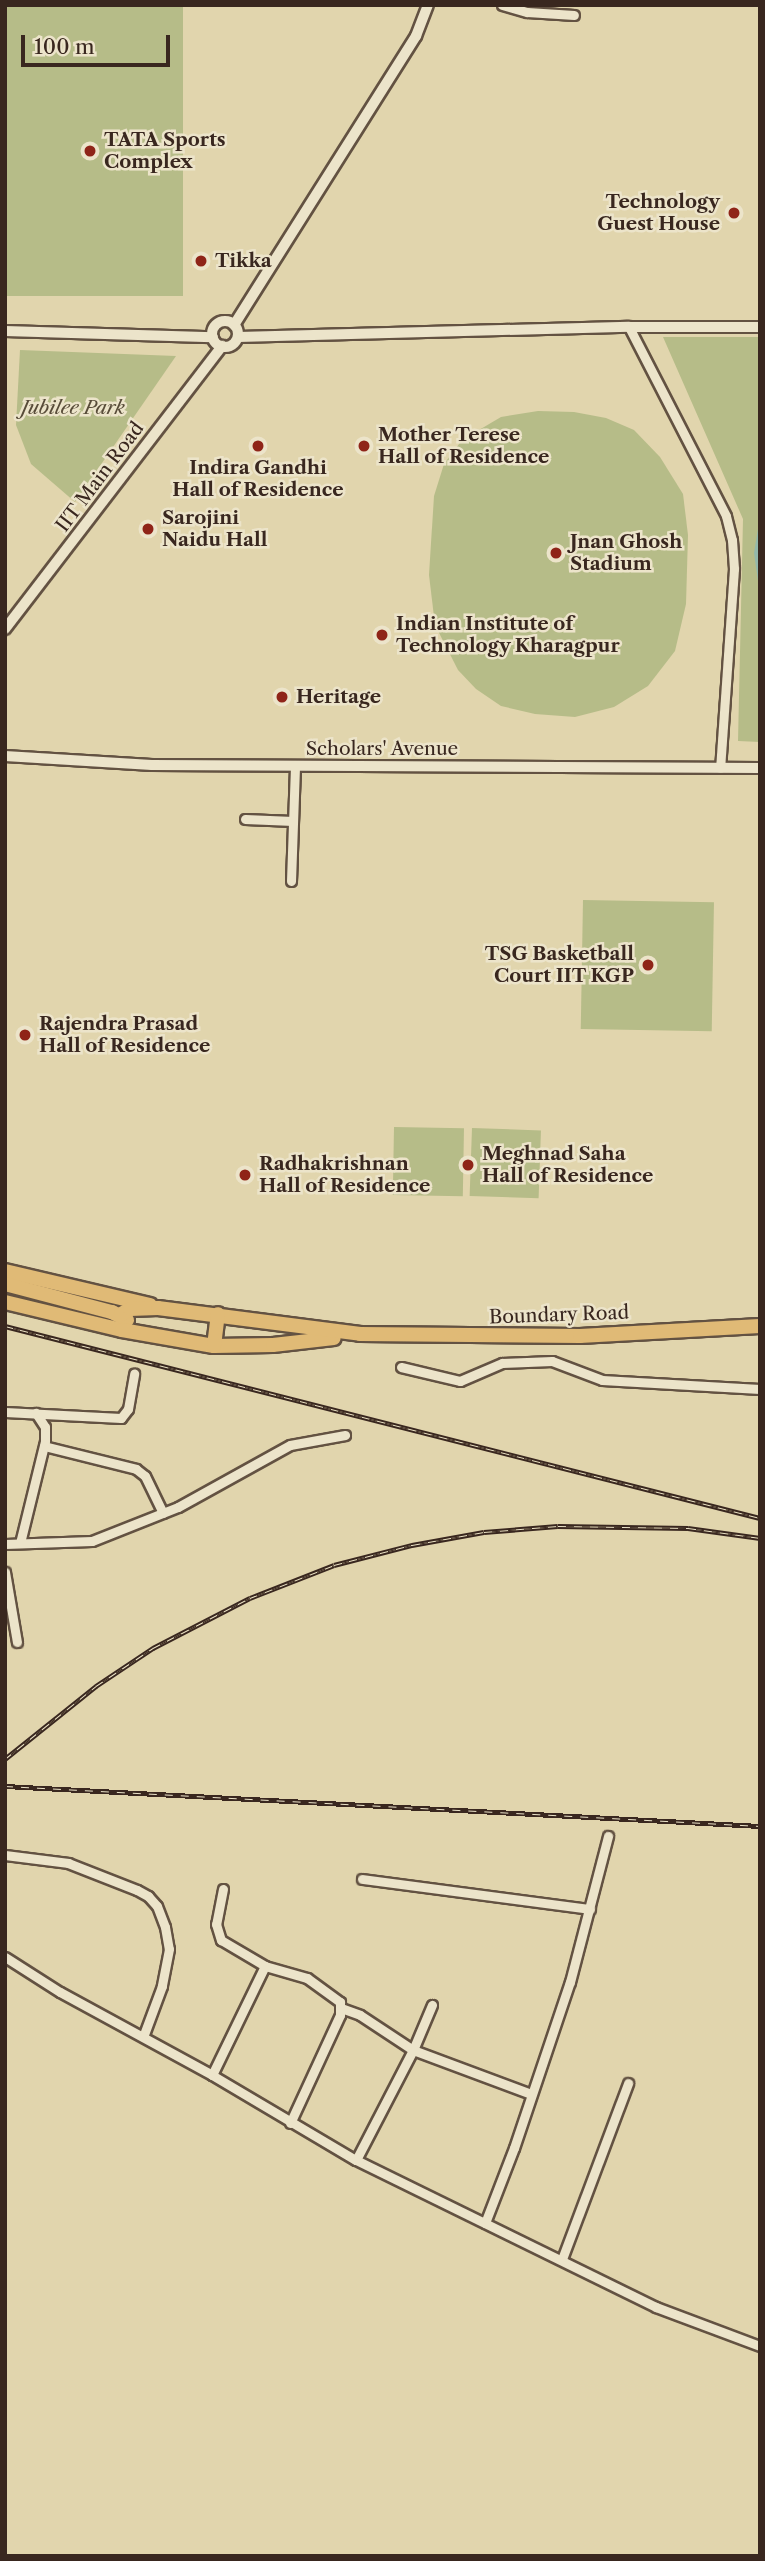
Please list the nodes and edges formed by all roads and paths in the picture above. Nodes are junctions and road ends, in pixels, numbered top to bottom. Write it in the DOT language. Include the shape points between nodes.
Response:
graph roads {
  1 [pos="428,5"];
  2 [pos="502,5"];
  3 [pos="574,15"];
  4 [pos="234,325"];
  5 [pos="629,327"];
  6 [pos="760,327"];
  7 [pos="5,331"];
  8 [pos="213,337"];
  9 [pos="238,337"];
  10 [pos="222,346"];
  11 [pos="5,629"];
  12 [pos="5,756"];
  13 [pos="295,765"];
  14 [pos="720,768"];
  15 [pos="760,768"];
  16 [pos="245,819"];
  17 [pos="293,821"];
  18 [pos="291,881"];
  19 [pos="5,1271"];
  20 [pos="5,1284"];
  21 [pos="5,1302"];
  22 [pos="158,1308"];
  23 [pos="116,1313"];
  24 [pos="218,1314"];
  25 [pos="760,1326"];
  26 [pos="138,1333"];
  27 [pos="360,1334"];
  28 [pos="214,1346"];
  29 [pos="401,1367"];
  30 [pos="134,1374"];
  31 [pos="760,1390"];
  32 [pos="5,1412"];
  33 [pos="36,1413"];
  34 [pos="345,1435"];
  35 [pos="44,1446"];
  36 [pos="163,1513"];
  37 [pos="20,1543"];
  38 [pos="5,1544"];
  39 [pos="5,1572"];
  40 [pos="17,1642"];
  41 [pos="608,1836"];
  42 [pos="5,1855"];
  43 [pos="362,1879"];
  44 [pos="223,1889"];
  45 [pos="590,1909"];
  46 [pos="5,1956"];
  47 [pos="265,1966"];
  48 [pos="432,2005"];
  49 [pos="341,2008"];
  50 [pos="143,2037"];
  51 [pos="413,2050"];
  52 [pos="212,2075"];
  53 [pos="628,2083"];
  54 [pos="531,2094"];
  55 [pos="290,2123"];
  56 [pos="356,2160"];
  57 [pos="485,2222"];
  58 [pos="562,2259"];
  59 [pos="760,2346"];
  1 -- 4 [label="street" via="415,36"];
  2 -- 3 [label="street"];
  4 -- 8 [label="street" via="219,323"];
  4 -- 9 [label="street"];
  5 -- 6 [label="street"];
  5 -- 9 [label="street"];
  5 -- 14 [label="street" via="726,516 732,540 734,569"];
  7 -- 8 [label="street"];
  8 -- 10 [label="street"];
  9 -- 10 [label="street" via="230,346"];
  10 -- 11 [label="street, IIT Main Road"];
  12 -- 13 [label="street, Scholars' Avenue" via="152,765"];
  13 -- 14 [label="street, Scholars' Avenue"];
  13 -- 17 [label="street"];
  14 -- 15 [label="street, Scholars' Avenue"];
  16 -- 17 [label="street"];
  17 -- 18 [label="street"];
  19 -- 22 [label="main road"];
  20 -- 23 [label="main road"];
  21 -- 26 [label="main road, Boundary Road"];
  22 -- 23 [label="main road"];
  22 -- 24 [label="main road, Boundary Road"];
  23 -- 26 [label="main road"];
  24 -- 27 [label="main road, Boundary Road"];
  24 -- 28 [label="main road"];
  25 -- 27 [label="main road, Boundary Road" via="580,1336"];
  26 -- 28 [label="main road, Boundary Road"];
  27 -- 28 [label="main road, Boundary Road" via="273,1345"];
  29 -- 31 [label="street" via="460,1381 502,1363 540,1360 602,1380"];
  30 -- 33 [label="street" via="128,1409 121,1418"];
  32 -- 33 [label="street"];
  33 -- 35 [label="street" via="44,1427"];
  34 -- 36 [label="street" via="289,1444"];
  35 -- 36 [label="street" via="136,1469 145,1476"];
  35 -- 37 [label="street"];
  36 -- 37 [label="street" via="85,1543"];
  37 -- 38 [label="street"];
  39 -- 40 [label="street"];
  41 -- 45 [label="street"];
  42 -- 50 [label="street" via="68,1863 137,1889 157,1906 169,1949 162,1986"];
  43 -- 45 [label="street"];
  44 -- 47 [label="street" via="217,1932 229,1947"];
  45 -- 54 [label="street"];
  46 -- 50 [label="street"];
  47 -- 49 [label="street" via="307,1978 334,1996"];
  47 -- 52 [label="street"];
  48 -- 51 [label="street"];
  49 -- 51 [label="street" via="360,2015"];
  49 -- 55 [label="street"];
  50 -- 52 [label="street"];
  51 -- 54 [label="street"];
  51 -- 56 [label="street"];
  52 -- 55 [label="street"];
  53 -- 58 [label="street"];
  54 -- 57 [label="street"];
  55 -- 56 [label="street"];
  56 -- 57 [label="street"];
  57 -- 58 [label="street"];
  58 -- 59 [label="street" via="656,2307"];
}
